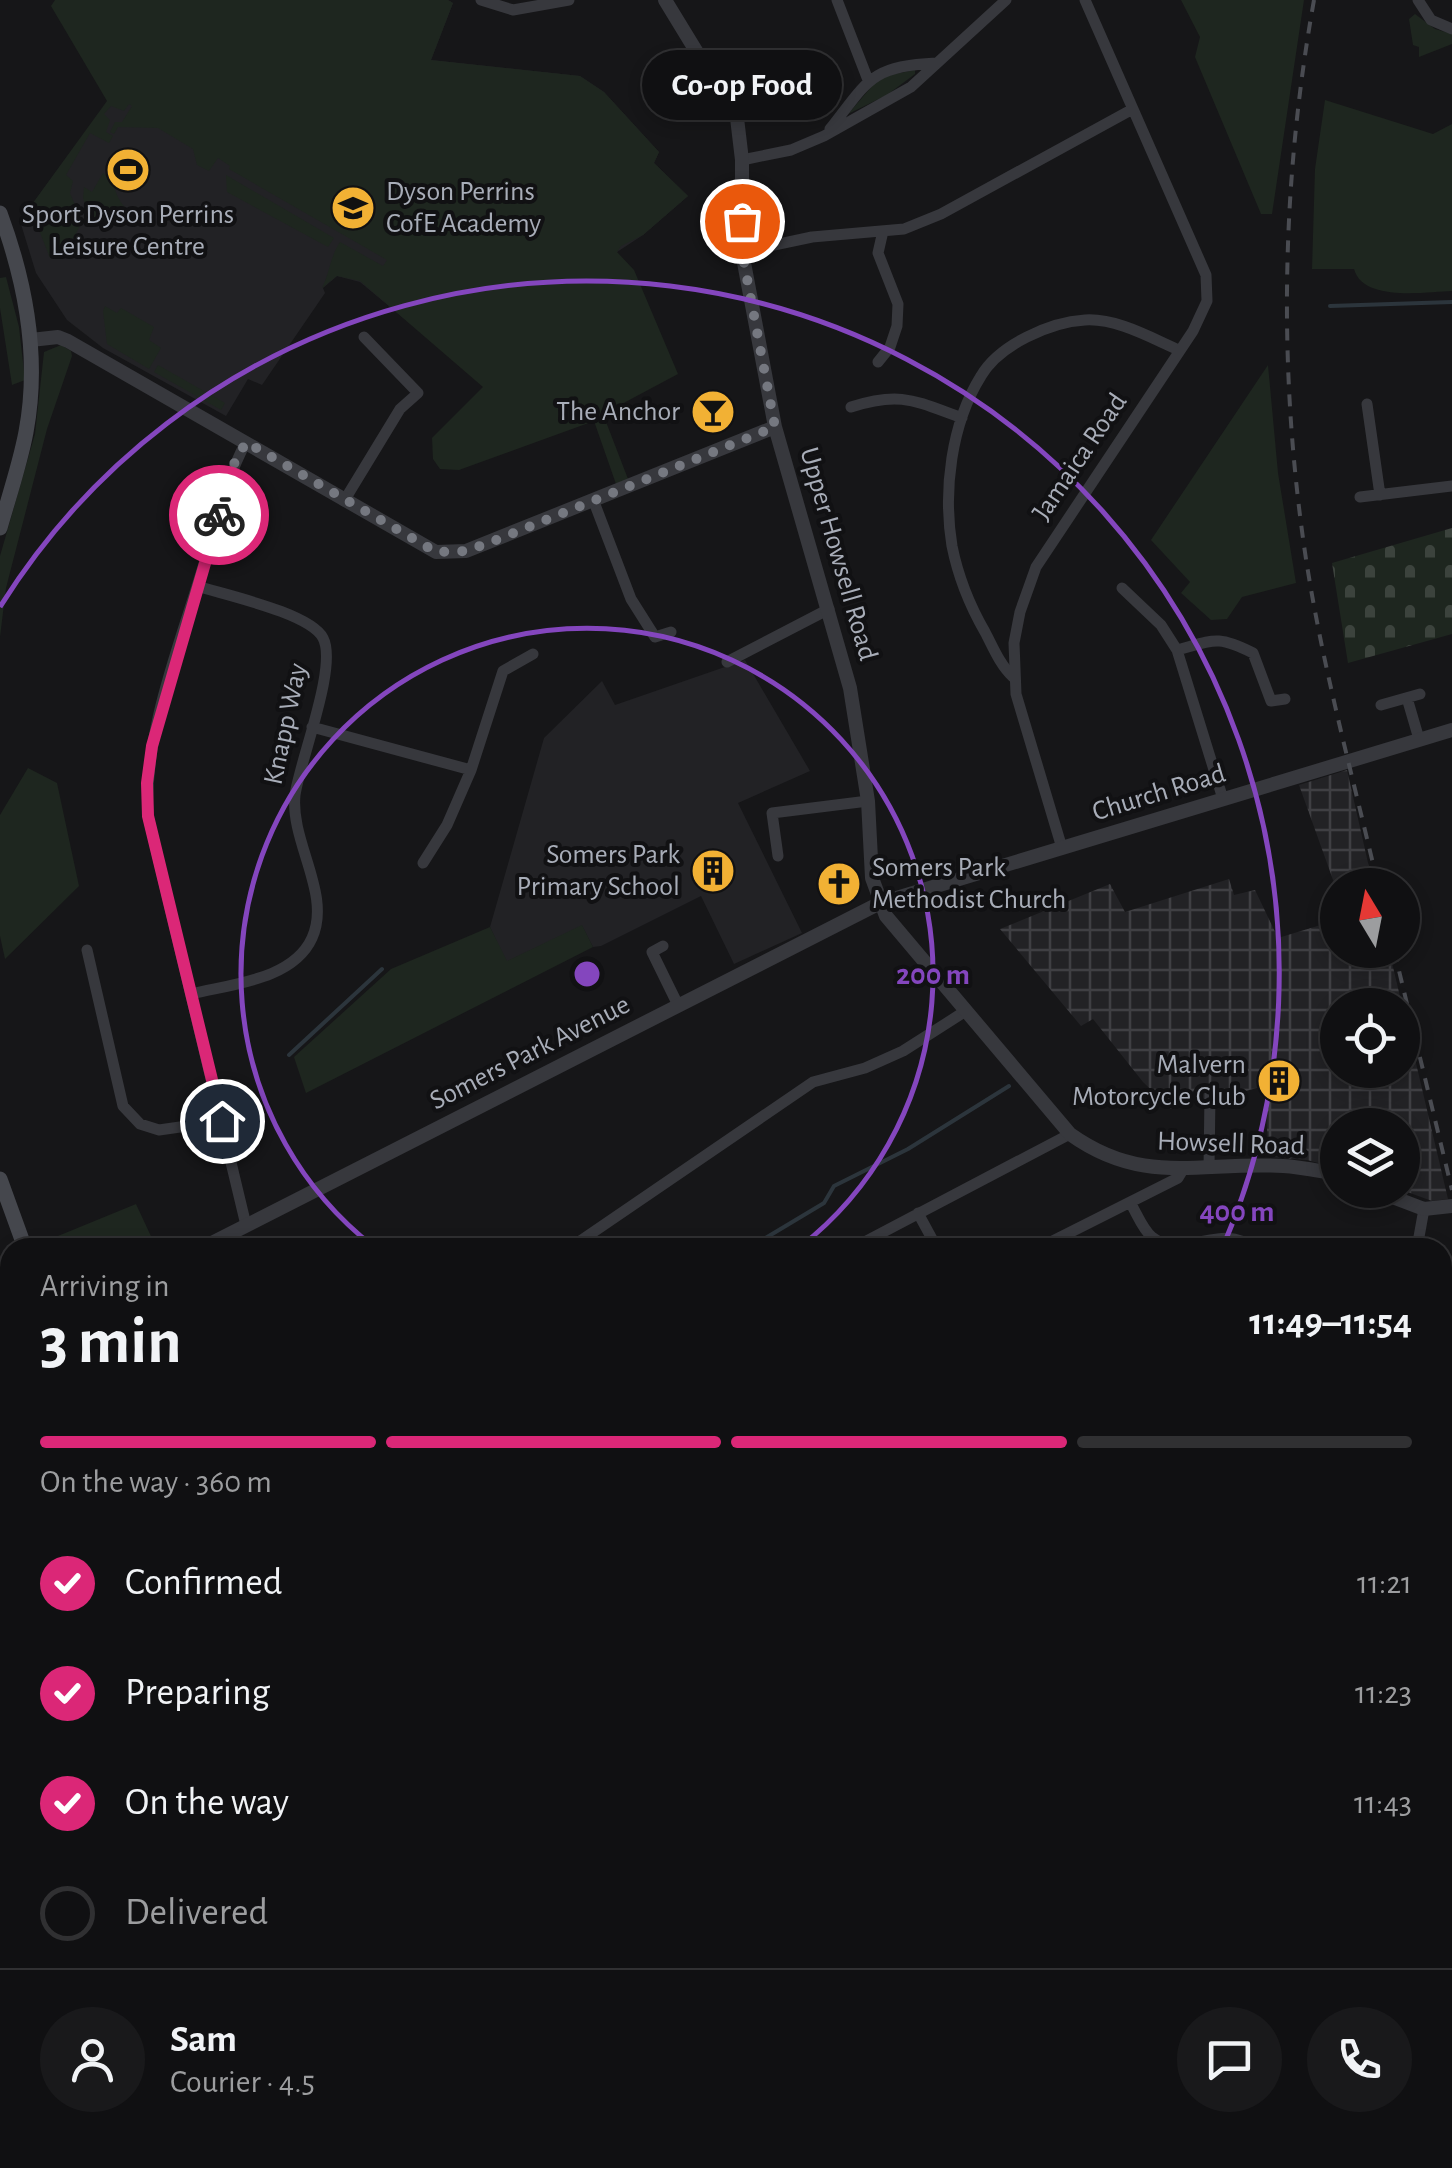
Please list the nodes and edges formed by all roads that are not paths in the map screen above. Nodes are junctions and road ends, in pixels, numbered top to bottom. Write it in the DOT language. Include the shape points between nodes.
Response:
graph roads {
  1 [pos="481,0"];
  2 [pos="569,0"];
  3 [pos="665,0"];
  4 [pos="837,0"];
  5 [pos="1006,0"];
  6 [pos="1085,0"];
  7 [pos="1418,0"];
  8 [pos="1452,29"];
  9 [pos="936,63"];
  10 [pos="868,80"];
  11 [pos="1131,110"];
  12 [pos="824,136"];
  13 [pos="742,160"];
  14 [pos="0,213"];
  15 [pos="883,231"];
  16 [pos="742,252"];
  17 [pos="31,340"];
  18 [pos="1179,350"];
  19 [pos="356,356"];
  20 [pos="878,362"];
  21 [pos="1366,404"];
  22 [pos="851,407"];
  23 [pos="962,418"];
  24 [pos="775,427"];
  25 [pos="246,442"];
  26 [pos="1452,486"];
  27 [pos="5,491"];
  28 [pos="1380,494"];
  29 [pos="1360,497"];
  30 [pos="344,500"];
  31 [pos="594,502"];
  32 [pos="0,528"];
  33 [pos="197,586"];
  34 [pos="1122,588"];
  35 [pos="828,609"];
  36 [pos="670,632"];
  37 [pos="1177,650"];
  38 [pos="533,654"];
  39 [pos="727,662"];
  40 [pos="1014,677"];
  41 [pos="1285,699"];
  42 [pos="1381,705"];
  43 [pos="312,727"];
  44 [pos="1452,731"];
  45 [pos="1419,738"];
  46 [pos="471,770"];
  47 [pos="1223,800"];
  48 [pos="868,801"];
  49 [pos="1062,848"];
  50 [pos="778,856"];
  51 [pos="423,863"];
  52 [pos="880,903"];
  53 [pos="663,946"];
  54 [pos="87,950"];
  55 [pos="191,994"];
  56 [pos="678,1004"];
  57 [pos="964,1012"];
  58 [pos="1210,1094"];
  59 [pos="222,1121"];
  60 [pos="1070,1134"];
  61 [pos="1184,1168"];
  62 [pos="1209,1168"];
  63 [pos="1320,1172"];
  64 [pos="0,1179"];
  65 [pos="1131,1204"];
  66 [pos="1420,1207"];
  67 [pos="1446,1207"];
  68 [pos="1424,1208"];
  69 [pos="918,1213"];
  70 [pos="246,1225"];
  71 [pos="21,1238"];
  72 [pos="221,1238"];
  73 [pos="585,1238"];
  74 [pos="872,1238"];
  75 [pos="932,1238"];
  76 [pos="1060,1238"];
  77 [pos="1153,1238"];
  78 [pos="1419,1238"];
  1 -- 2 [label="street" via="513,10"];
  3 -- 13 [label="street, Upper Howsell Road" via="736,118"];
  4 -- 10 [label="street"];
  5 -- 9 [label="street"];
  6 -- 11 [label="street, Jamaica Road"];
  7 -- 8 [label="street" via="1431,20"];
  9 -- 10 [label="street" via="891,67"];
  9 -- 12 [label="street" via="911,87"];
  10 -- 12 [label="street"];
  11 -- 15 [label="street" via="942,214"];
  11 -- 18 [label="street, Jamaica Road" via="1206,275 1207,300"];
  12 -- 13 [label="street"];
  13 -- 16 [label="street, Upper Howsell Road"];
  14 -- 17 [label="main road"];
  15 -- 16 [label="street"];
  15 -- 20 [label="street" via="878,254 898,304 890,347"];
  16 -- 24 [label="street, Upper Howsell Road"];
  17 -- 25 [label="street" via="68,340"];
  17 -- 27 [label="main road" via="30,406"];
  18 -- 23 [label="street" via="1090,319 1061,323 1021,339 982,373"];
  18 -- 40 [label="street, Jamaica Road" via="1036,567 1020,612"];
  19 -- 30 [label="street" via="367,342 422,396 400,410"];
  21 -- 28 [label="street"];
  22 -- 23 [label="street" via="906,398"];
  23 -- 40 [label="street" via="949,482 952,546 975,615"];
  24 -- 31 [label="street"];
  24 -- 35 [label="street, Upper Howsell Road"];
  25 -- 30 [label="street"];
  25 -- 33 [label="street"];
  26 -- 28 [label="street"];
  27 -- 32 [label="main road"];
  28 -- 29 [label="street"];
  30 -- 31 [label="street" via="436,552 452,554"];
  31 -- 36 [label="street" via="650,642"];
  33 -- 43 [label="street, Knapp Way" via="299,619 325,640"];
  33 -- 55 [label="street" via="147,783 148,816"];
  34 -- 37 [label="street"];
  35 -- 39 [label="street"];
  35 -- 48 [label="street, Upper Howsell Road" via="850,688"];
  37 -- 41 [label="street" via="1220,638 1231,642 1252,652 1271,700"];
  37 -- 47 [label="street"];
  38 -- 46 [label="street" via="503,671"];
  40 -- 49 [label="street, Jamaica Road"];
  42 -- 45 [label="street" via="1413,696"];
  43 -- 46 [label="street"];
  43 -- 55 [label="street, Knapp Way" via="295,798 317,912 313,936 281,970"];
  44 -- 45 [label="street, Church Road"];
  45 -- 47 [label="street, Church Road"];
  46 -- 51 [label="street"];
  47 -- 49 [label="street, Church Road"];
  48 -- 50 [label="street" via="772,813"];
  48 -- 52 [label="street, Upper Howsell Road" via="872,878"];
  49 -- 52 [label="street, Church Road"];
  52 -- 56 [label="street, Somers Park Avenue"];
  52 -- 57 [label="street, Howsell Road"];
  53 -- 56 [label="street" via="652,952"];
  54 -- 59 [label="street" via="124,1106 140,1124 159,1130"];
  55 -- 59 [label="street"];
  56 -- 70 [label="street, Somers Park Avenue"];
  57 -- 60 [label="street, Howsell Road"];
  57 -- 73 [label="street" via="904,1051 813,1082"];
  58 -- 62 [label="street"];
  59 -- 70 [label="street"];
  60 -- 61 [label="street, Howsell Road" via="1123,1164"];
  60 -- 69 [label="street"];
  61 -- 62 [label="street, Howsell Road"];
  61 -- 65 [label="street"];
  62 -- 63 [label="street, Howsell Road"];
  64 -- 71 [label="main road"];
  65 -- 76 [label="street"];
  65 -- 77 [label="street"];
  66 -- 68 [label="street"];
  67 -- 68 [label="street"];
  68 -- 78 [label="street"];
  69 -- 74 [label="street"];
  69 -- 75 [label="street"];
  70 -- 72 [label="street, Somers Park Avenue"];
}
